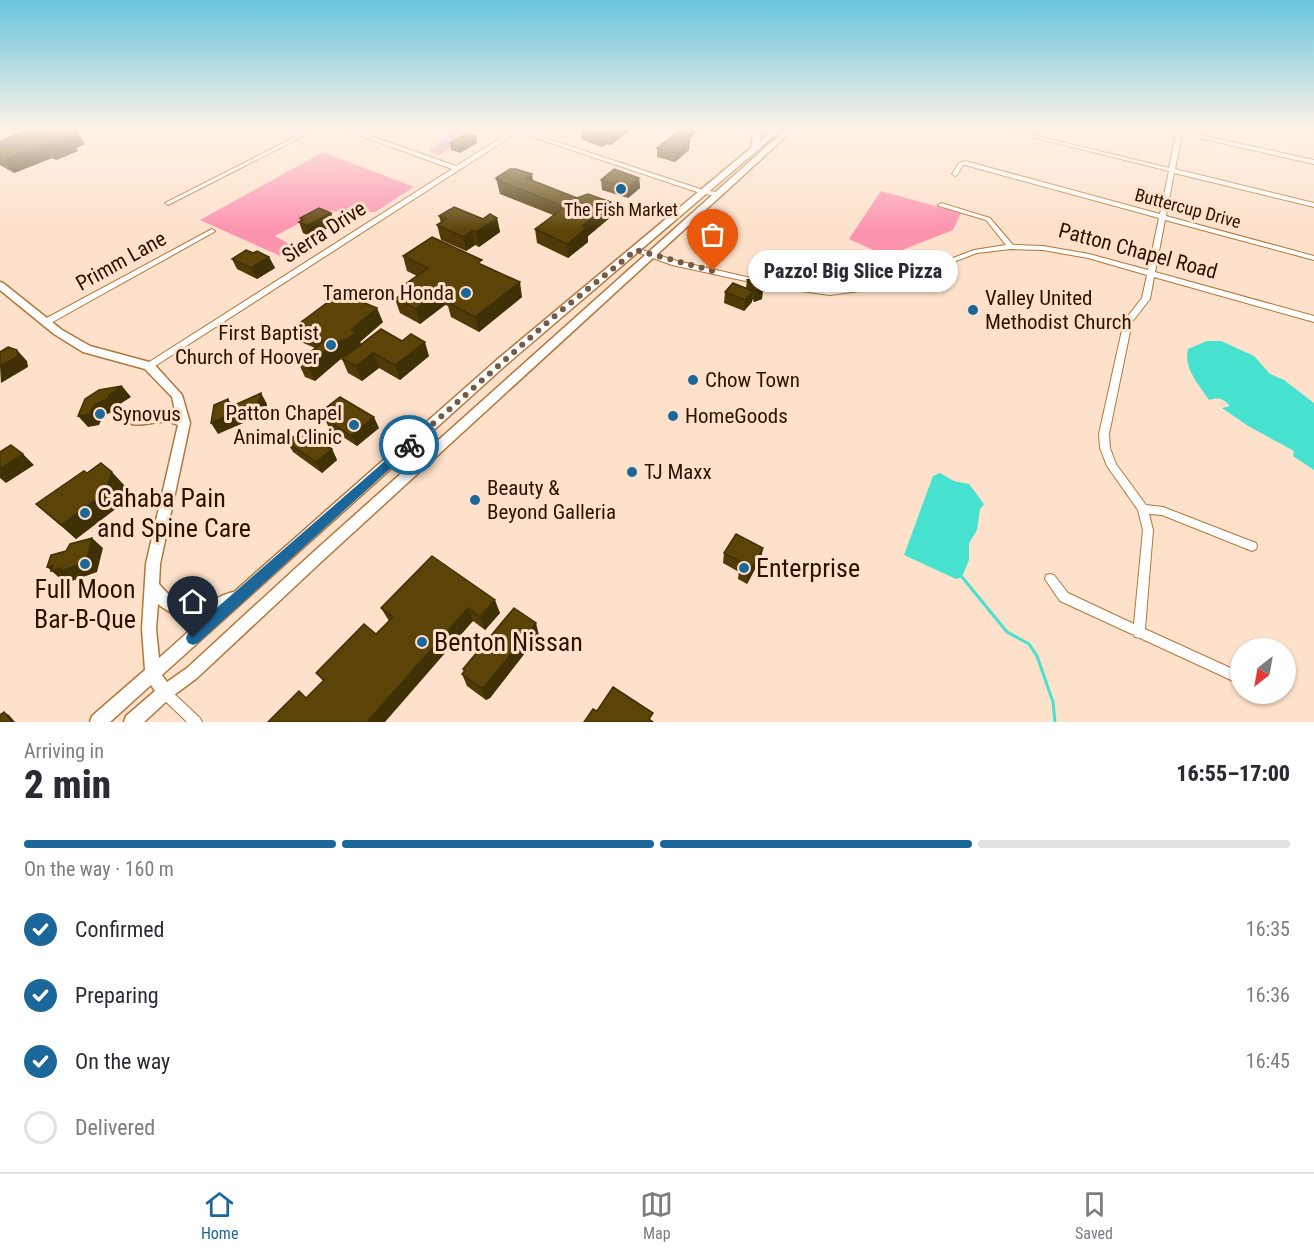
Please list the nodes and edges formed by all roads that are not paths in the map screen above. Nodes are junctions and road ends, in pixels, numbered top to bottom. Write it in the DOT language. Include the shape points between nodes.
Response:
graph roads {
  1 [pos="248,163"];
  2 [pos="440,163"];
  3 [pos="464,163"];
  4 [pos="616,163"];
  5 [pos="737,163"];
  6 [pos="746,163"];
  7 [pos="1142,163"];
  8 [pos="1173,163"];
  9 [pos="455,168"];
  10 [pos="1172,170"];
  11 [pos="955,174"];
  12 [pos="702,192"];
  13 [pos="716,194"];
  14 [pos="168,203"];
  15 [pos="941,205"];
  16 [pos="1314,205"];
  17 [pos="1164,217"];
  18 [pos="212,231"];
  19 [pos="665,240"];
  20 [pos="1011,247"];
  21 [pos="636,250"];
  22 [pos="649,255"];
  23 [pos="1314,258"];
  24 [pos="675,263"];
  25 [pos="1152,274"];
  26 [pos="0,285"];
  27 [pos="1314,318"];
  28 [pos="46,322"];
  29 [pos="149,366"];
  30 [pos="136,421"];
  31 [pos="184,423"];
  32 [pos="1143,509"];
  33 [pos="1252,546"];
  34 [pos="1050,579"];
  35 [pos="152,587"];
  36 [pos="246,591"];
  37 [pos="1138,633"];
  38 [pos="153,674"];
  39 [pos="1230,674"];
  40 [pos="165,693"];
  41 [pos="98,722"];
  42 [pos="132,722"];
  43 [pos="196,722"];
  1 -- 14 [label="street"];
  2 -- 9 [label="street"];
  3 -- 9 [label="street, Sierra Drive"];
  4 -- 12 [label="street"];
  5 -- 12 [label="main road"];
  6 -- 13 [label="main road"];
  7 -- 10 [label="street"];
  8 -- 10 [label="street"];
  9 -- 29 [label="street, Sierra Drive"];
  10 -- 16 [label="street"];
  10 -- 17 [label="street"];
  11 -- 17 [label="street, Buttercup Drive" via="965,163"];
  12 -- 13 [label="street"];
  12 -- 21 [label="main road"];
  13 -- 19 [label="main road"];
  15 -- 20 [label="street" via="988,219"];
  17 -- 23 [label="street, Buttercup Drive"];
  17 -- 25 [label="street"];
  18 -- 28 [label="street, Primm Lane"];
  19 -- 22 [label="main road"];
  19 -- 24 [label="street" via="664,254"];
  20 -- 24 [label="street, Patton Chapel Road" via="962,255 888,285 847,292 792,289"];
  20 -- 25 [label="street, Patton Chapel Road" via="1072,252"];
  21 -- 22 [label="street, Patton Chapel Road"];
  21 -- 36 [label="main road" via="512,353"];
  22 -- 24 [label="street, Patton Chapel Road"];
  22 -- 40 [label="main road" via="192,673"];
  25 -- 27 [label="street, Patton Chapel Road"];
  25 -- 32 [label="street" via="1146,299 1128,321 1104,434 1112,466"];
  26 -- 28 [label="main road"];
  28 -- 29 [label="main road" via="87,350"];
  29 -- 31 [label="main road" via="177,394"];
  30 -- 31 [label="main road" via="163,417"];
  31 -- 35 [label="main road" via="153,564"];
  32 -- 33 [label="street" via="1163,511"];
  32 -- 37 [label="street" via="1148,530"];
  34 -- 37 [label="street" via="1064,597"];
  35 -- 36 [label="main road" via="161,600 177,610 192,613 210,609"];
  35 -- 38 [label="main road" via="149,629"];
  36 -- 38 [label="main road"];
  37 -- 39 [label="street"];
  38 -- 40 [label="main road"];
  38 -- 41 [label="main road"];
  40 -- 42 [label="main road"];
  40 -- 43 [label="street"];
}
